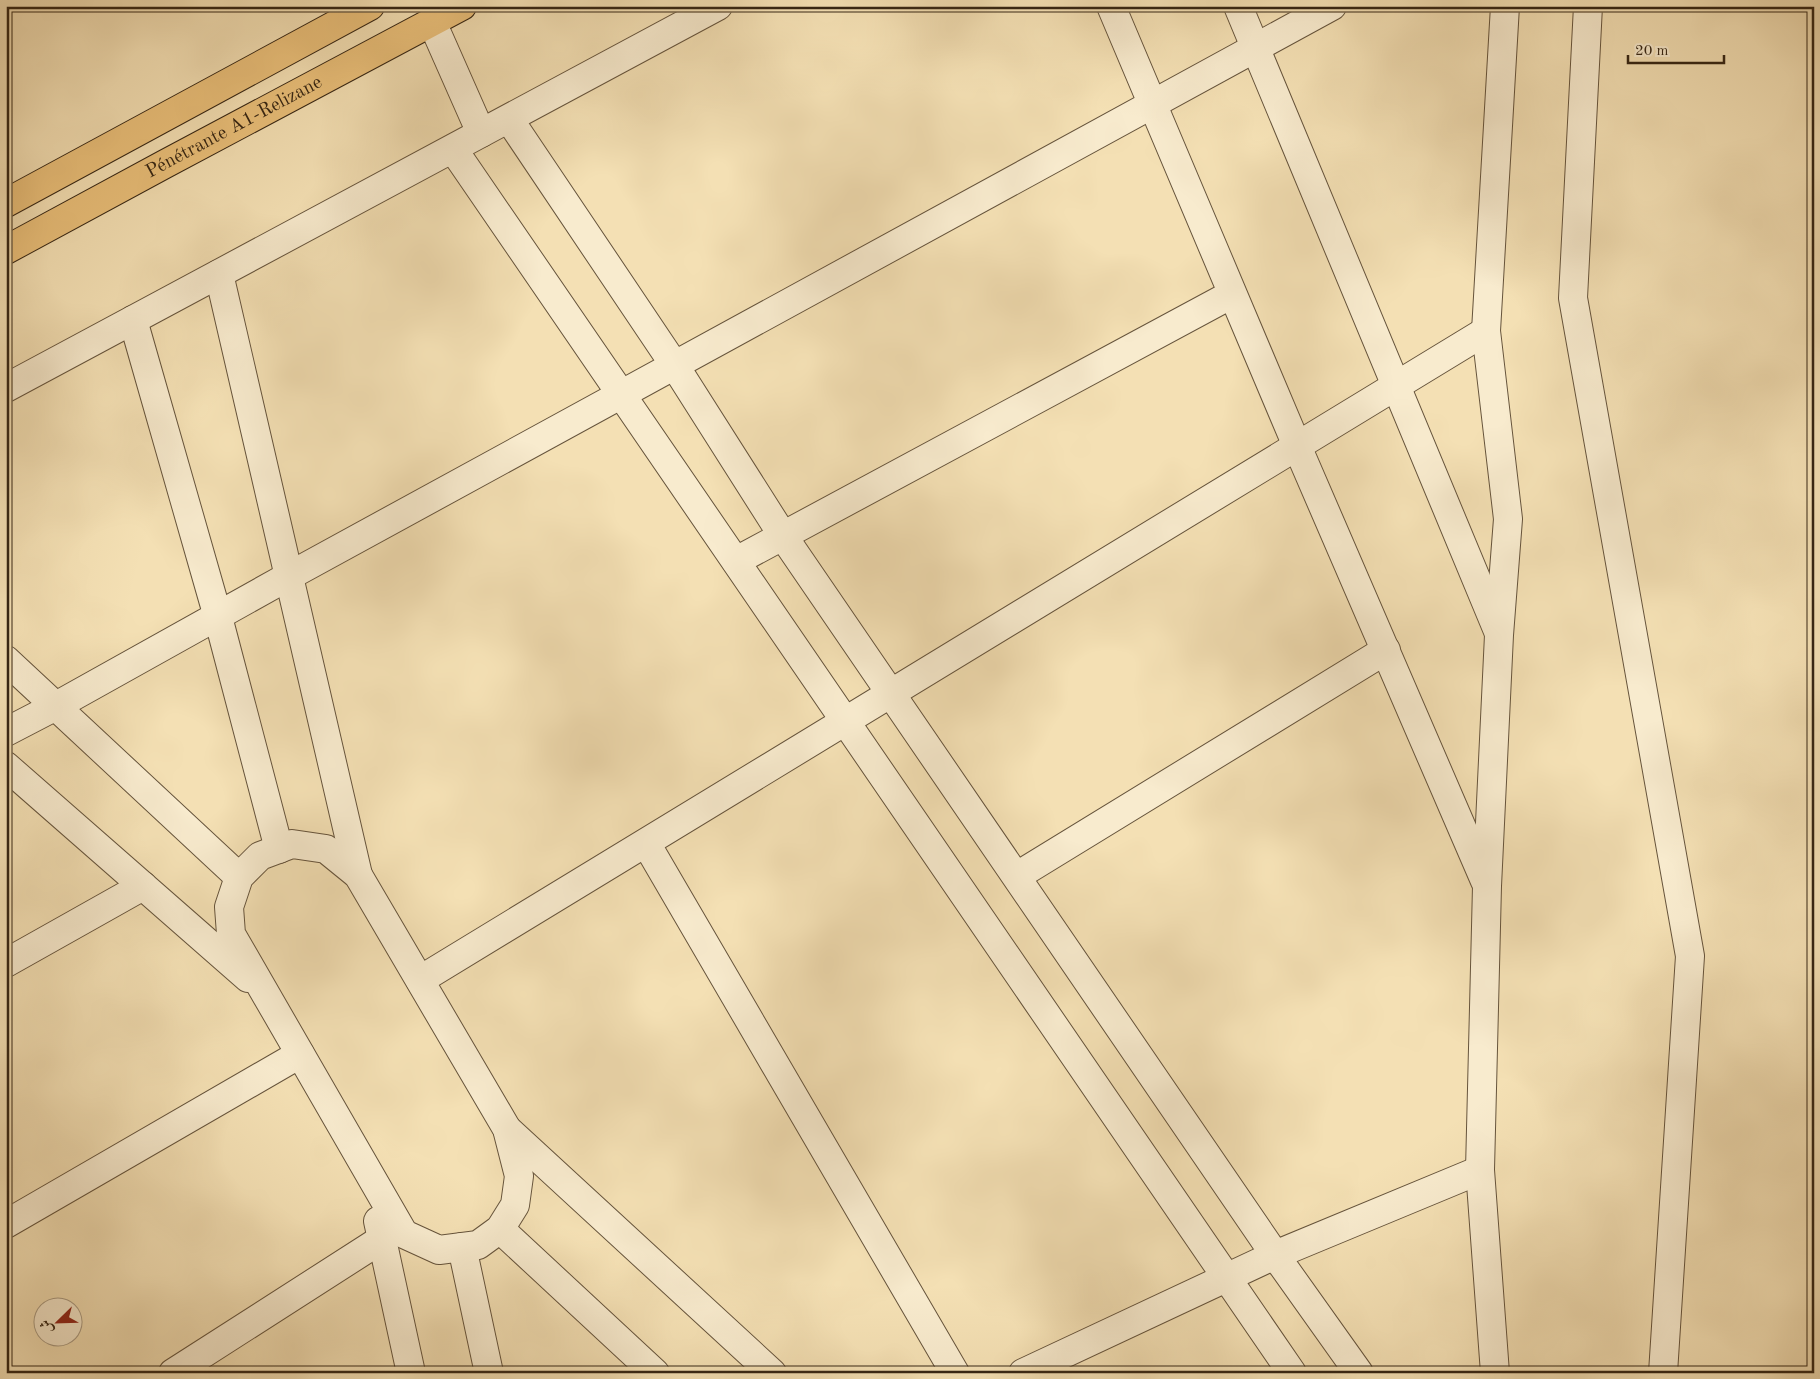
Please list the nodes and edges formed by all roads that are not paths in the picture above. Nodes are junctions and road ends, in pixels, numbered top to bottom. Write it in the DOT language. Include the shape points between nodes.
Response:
graph roads {
  1 [pos="370,6"];
  2 [pos="462,6"];
  3 [pos="718,6"];
  4 [pos="1111,6"];
  5 [pos="1238,6"];
  6 [pos="1332,6"];
  7 [pos="1505,6"];
  8 [pos="1588,6"];
  9 [pos="432,22"];
  10 [pos="1256,48"];
  11 [pos="1153,105"];
  12 [pos="508,119"];
  13 [pos="481,133"];
  14 [pos="452,149"];
  15 [pos="6,203"];
  16 [pos="6,250"];
  17 [pos="219,274"];
  18 [pos="1222,300"];
  19 [pos="133,320"];
  20 [pos="1486,331"];
  21 [pos="675,366"];
  22 [pos="1396,386"];
  23 [pos="6,388"];
  24 [pos="622,395"];
  25 [pos="1297,446"];
  26 [pos="783,536"];
  27 [pos="736,561"];
  28 [pos="290,576"];
  29 [pos="218,617"];
  30 [pos="1499,635"];
  31 [pos="1386,650"];
  32 [pos="6,660"];
  33 [pos="891,693"];
  34 [pos="56,706"];
  35 [pos="845,721"];
  36 [pos="6,732"];
  37 [pos="6,766"];
  38 [pos="646,843"];
  39 [pos="279,849"];
  40 [pos="358,875"];
  41 [pos="1017,876"];
  42 [pos="239,877"];
  43 [pos="143,886"];
  44 [pos="1487,886"];
  45 [pos="6,963"];
  46 [pos="420,980"];
  47 [pos="264,992"];
  48 [pos="300,1054"];
  49 [pos="507,1129"];
  50 [pos="1480,1170"];
  51 [pos="367,1171"];
  52 [pos="6,1224"];
  53 [pos="500,1229"];
  54 [pos="382,1239"];
  55 [pos="462,1247"];
  56 [pos="1275,1256"];
  57 [pos="1228,1279"];
  58 [pos="173,1373"];
  59 [pos="411,1373"];
  60 [pos="489,1373"];
  61 [pos="655,1373"];
  62 [pos="772,1373"];
  63 [pos="955,1373"];
  64 [pos="1023,1373"];
  65 [pos="1292,1373"];
  66 [pos="1359,1373"];
  67 [pos="1495,1373"];
  68 [pos="1663,1373"];
  1 -- 15 [label="highway"];
  2 -- 9 [label="highway, Pénétrante A1-Relizane"];
  3 -- 12 [label="street"];
  4 -- 11 [label="street"];
  5 -- 10 [label="street"];
  6 -- 10 [label="street"];
  7 -- 20 [label="street"];
  8 -- 68 [label="street" via="1573,298 1690,956"];
  9 -- 13 [label="street"];
  9 -- 16 [label="highway, Pénétrante A1-Relizane"];
  10 -- 11 [label="street"];
  10 -- 22 [label="street"];
  11 -- 21 [label="street"];
  11 -- 25 [label="street"];
  12 -- 13 [label="street"];
  12 -- 21 [label="street"];
  13 -- 14 [label="street"];
  14 -- 17 [label="street"];
  14 -- 24 [label="street"];
  17 -- 19 [label="street"];
  17 -- 28 [label="street"];
  18 -- 26 [label="street"];
  19 -- 23 [label="street"];
  19 -- 29 [label="street"];
  20 -- 22 [label="street"];
  20 -- 30 [label="street" via="1508,519"];
  21 -- 24 [label="street"];
  21 -- 26 [label="street"];
  22 -- 25 [label="street"];
  22 -- 30 [label="street"];
  24 -- 27 [label="street"];
  24 -- 28 [label="street"];
  25 -- 31 [label="street"];
  25 -- 33 [label="street"];
  26 -- 27 [label="street"];
  26 -- 33 [label="street"];
  27 -- 35 [label="street"];
  28 -- 29 [label="street"];
  28 -- 40 [label="street"];
  29 -- 34 [label="street"];
  29 -- 39 [label="street"];
  30 -- 44 [label="street"];
  31 -- 41 [label="street"];
  31 -- 44 [label="street"];
  32 -- 34 [label="street"];
  33 -- 35 [label="street"];
  33 -- 41 [label="street"];
  34 -- 36 [label="street"];
  34 -- 42 [label="street"];
  35 -- 38 [label="street"];
  35 -- 57 [label="street"];
  37 -- 43 [label="street"];
  38 -- 46 [label="street"];
  38 -- 63 [label="street"];
  39 -- 40 [label="street" via="292,844 326,849"];
  39 -- 42 [label="street" via="260,856"];
  40 -- 46 [label="street"];
  41 -- 56 [label="street"];
  42 -- 47 [label="street" via="229,908 231,934"];
  43 -- 45 [label="street"];
  43 -- 47 [label="street"];
  44 -- 50 [label="street"];
  46 -- 49 [label="street"];
  47 -- 48 [label="street"];
  48 -- 51 [label="street"];
  48 -- 52 [label="street"];
  49 -- 53 [label="street" via="519,1176 515,1205"];
  49 -- 62 [label="street"];
  50 -- 56 [label="street"];
  50 -- 67 [label="street"];
  51 -- 54 [label="street"];
  51 -- 55 [label="street" via="404,1234 439,1250"];
  53 -- 55 [label="street" via="478,1245"];
  53 -- 61 [label="street"];
  54 -- 58 [label="street"];
  54 -- 59 [label="street"];
  55 -- 60 [label="street"];
  56 -- 57 [label="street"];
  56 -- 66 [label="street"];
  57 -- 64 [label="street"];
  57 -- 65 [label="street"];
}
